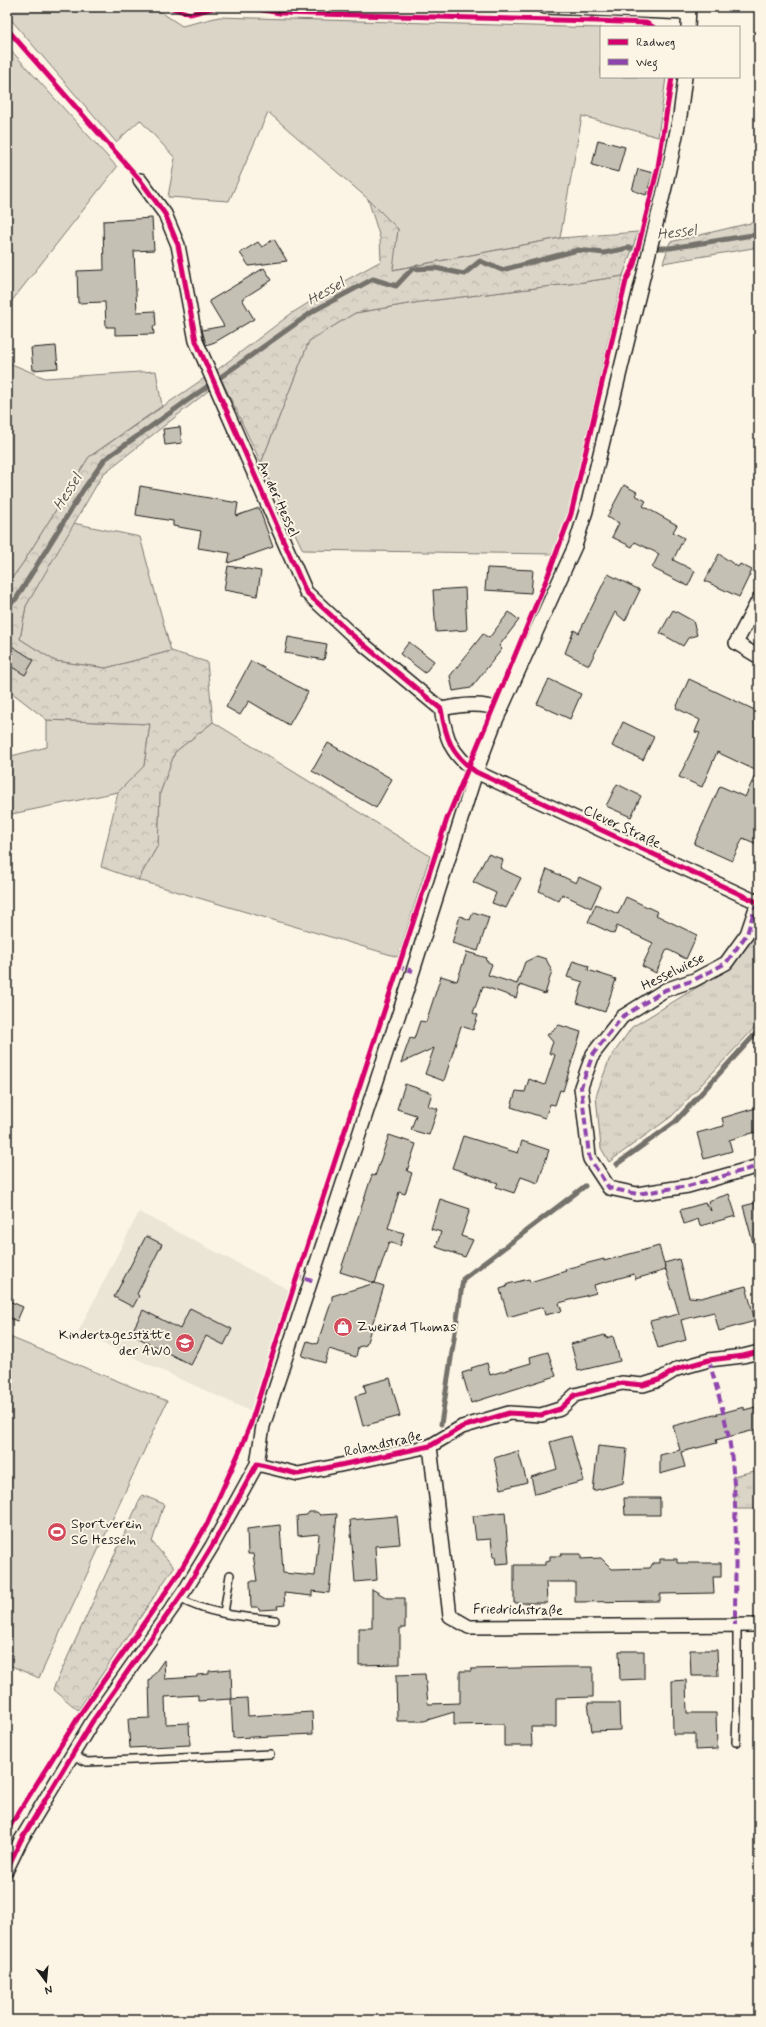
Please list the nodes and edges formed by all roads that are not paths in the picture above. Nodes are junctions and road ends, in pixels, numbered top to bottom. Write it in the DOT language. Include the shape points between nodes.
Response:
graph roads {
  1 [pos="545,7"];
  2 [pos="689,10"];
  3 [pos="688,26"];
  4 [pos="685,78"];
  5 [pos="140,180"];
  6 [pos="759,599"];
  7 [pos="759,658"];
  8 [pos="441,709"];
  9 [pos="501,710"];
  10 [pos="476,772"];
  11 [pos="758,901"];
  12 [pos="759,1166"];
  13 [pos="759,1352"];
  14 [pos="430,1446"];
  15 [pos="258,1464"];
  16 [pos="230,1575"];
  17 [pos="179,1598"];
  18 [pos="224,1613"];
  19 [pos="275,1620"];
  20 [pos="737,1625"];
  21 [pos="759,1625"];
  22 [pos="736,1742"];
  23 [pos="270,1754"];
  24 [pos="71,1755"];
  25 [pos="7,1869"];
  1 -- 2 [label="street"];
  2 -- 3 [label="street"];
  4 -- 9 [label="street" via="677,133 653,237 608,427 577,539"];
  5 -- 8 [label="street, An der Hessel" via="165,214 178,245 196,341 306,592 351,634"];
  6 -- 7 [label="street" via="736,643"];
  8 -- 9 [label="street" via="463,704"];
  8 -- 10 [label="street" via="445,735 459,758"];
  9 -- 10 [label="street"];
  10 -- 11 [label="street, Clever Straße"];
  10 -- 15 [label="street" via="413,972 263,1426"];
  11 -- 12 [label="street, Hesselwiese" via="747,934 726,963 694,980 665,990 622,1017 593,1054 581,1087 590,1159 609,1188 637,1194 688,1186"];
  13 -- 14 [label="street, Rolandstraße" via="709,1360 677,1369 659,1380 644,1385 622,1383 575,1396 560,1409 541,1415 509,1413 462,1427"];
  14 -- 15 [label="street, Rolandstraße" via="298,1474"];
  14 -- 20 [label="street, Friedrichstraße" via="450,1616 469,1627"];
  15 -- 17 [label="street" via="212,1546"];
  16 -- 18 [label="lane"];
  17 -- 18 [label="lane" via="194,1606"];
  17 -- 24 [label="street"];
  18 -- 19 [label="lane" via="245,1618"];
  20 -- 21 [label="street, Friedrichstraße"];
  20 -- 22 [label="lane"];
  23 -- 24 [label="lane" via="87,1762"];
  24 -- 25 [label="street"];
}
